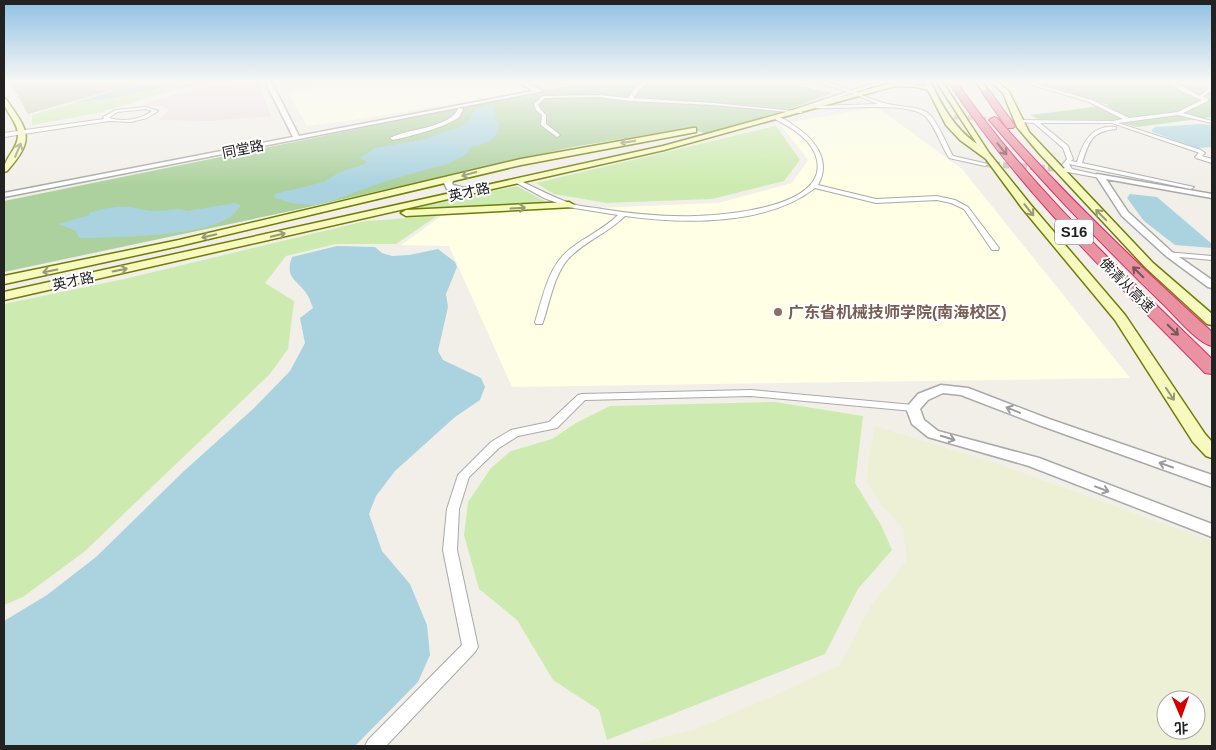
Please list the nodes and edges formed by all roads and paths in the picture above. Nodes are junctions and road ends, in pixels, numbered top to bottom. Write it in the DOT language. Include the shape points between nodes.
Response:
graph roads {
  1 [pos="14,116"];
  2 [pos="112,116"];
  3 [pos="146,116"];
  4 [pos="288,116"];
  5 [pos="290,116"];
  6 [pos="411,116"];
  7 [pos="456,116"];
  8 [pos="544,116"];
  9 [pos="777,116"];
  10 [pos="782,116"];
  11 [pos="930,116"];
  12 [pos="946,116"];
  13 [pos="960,116"];
  14 [pos="976,116"];
  15 [pos="991,116"];
  16 [pos="1002,116"];
  17 [pos="1122,116"];
  18 [pos="1155,116"];
  19 [pos="1188,116"];
  20 [pos="107,118"];
  21 [pos="777,118"];
  22 [pos="1017,118"];
  23 [pos="1128,120"];
  24 [pos="1038,122"];
  25 [pos="1114,122"];
  26 [pos="1212,122"];
  27 [pos="22,130"];
  28 [pos="693,130"];
  29 [pos="4,131"];
  30 [pos="1139,132"];
  31 [pos="557,134"];
  32 [pos="4,135"];
  33 [pos="300,138"];
  34 [pos="393,138"];
  35 [pos="987,161"];
  36 [pos="1212,161"];
  37 [pos="1066,162"];
  38 [pos="1080,164"];
  39 [pos="4,169"];
  40 [pos="1062,170"];
  41 [pos="1070,170"];
  42 [pos="1100,176"];
  43 [pos="451,179"];
  44 [pos="516,180"];
  45 [pos="1049,182"];
  46 [pos="815,186"];
  47 [pos="1191,187"];
  48 [pos="4,195"];
  49 [pos="1212,196"];
  50 [pos="569,205"];
  51 [pos="365,215"];
  52 [pos="622,215"];
  53 [pos="995,248"];
  54 [pos="1168,254"];
  55 [pos="1212,258"];
  56 [pos="4,280"];
  57 [pos="1212,285"];
  58 [pos="4,296"];
  59 [pos="1212,321"];
  60 [pos="539,322"];
  61 [pos="1212,341"];
  62 [pos="1212,369"];
  63 [pos="913,408"];
  64 [pos="1212,452"];
  65 [pos="1212,481"];
  66 [pos="1212,531"];
  67 [pos="374,746"];
  1 -- 27 [label="main road"];
  2 -- 20 [label="street"];
  3 -- 20 [label="street"];
  4 -- 33 [label="street"];
  5 -- 33 [label="street"];
  6 -- 33 [label="street, 同堂路"];
  7 -- 34 [label="street" via="410,135"];
  8 -- 31 [label="street" via="543,124"];
  9 -- 44 [label="street, 英才路"];
  10 -- 21 [label="main road, 英才路"];
  11 -- 35 [label="street" via="951,157"];
  12 -- 35 [label="main road"];
  13 -- 35 [label="main road"];
  14 -- 62 [label="highway, 佛清从高速 / S16, one-way" via="1054,211"];
  15 -- 45 [label="highway, 佛清从高速 / S16"];
  16 -- 45 [label="highway" via="1033,153"];
  17 -- 23 [label="street"];
  18 -- 23 [label="street"];
  19 -- 26 [label="street"];
  20 -- 27 [label="street"];
  21 -- 44 [label="main road, 英才路" via="664,148"];
  21 -- 46 [label="street" via="805,135 814,145 822,163"];
  22 -- 24 [label="street"];
  59 -- 22 [label="main road, one-way" via="1150,266 1018,125"];
  23 -- 25 [label="street"];
  24 -- 25 [label="street"];
  24 -- 37 [label="street" via="1066,147 1070,158"];
  25 -- 30 [label="street"];
  27 -- 29 [label="street"];
  27 -- 32 [label="street"];
  39 -- 27 [label="main road, one-way" via="14,158 24,136"];
  28 -- 43 [label="main road, one-way" via="521,162"];
  30 -- 36 [label="street" via="1199,151 1202,153 1198,157"];
  30 -- 38 [label="street" via="1108,127 1098,131 1086,144"];
  33 -- 48 [label="street, 同堂路"];
  35 -- 64 [label="main road, one-way" via="1120,318 1199,438"];
  37 -- 38 [label="street"];
  37 -- 41 [label="street"];
  38 -- 47 [label="street"];
  40 -- 41 [label="street"];
  41 -- 42 [label="street"];
  42 -- 47 [label="street"];
  42 -- 54 [label="street" via="1125,214"];
  43 -- 44 [label="street, 英才路" via="450,187 474,189"];
  43 -- 56 [label="main road, one-way"];
  44 -- 50 [label="street"];
  44 -- 51 [label="main road, 英才路"];
  61 -- 45 [label="highway, 佛清从高速 / S16, one-way"];
  46 -- 52 [label="street" via="784,203 729,216"];
  46 -- 53 [label="street" via="876,201 936,198 953,201 966,208"];
  47 -- 49 [label="street"];
  51 -- 50 [label="main road, one-way"];
  50 -- 52 [label="street"];
  58 -- 51 [label="main road, 英才路, one-way"];
  52 -- 60 [label="street" via="560,264"];
  54 -- 55 [label="street"];
  54 -- 57 [label="street"];
  65 -- 63 [label="street, one-way" via="963,391 941,389 923,396"];
  63 -- 66 [label="street, one-way" via="913,416 919,426 933,434 1034,462"];
  63 -- 67 [label="street" via="750,393 582,397 553,425 515,433 495,445 464,475 453,509 450,550 470,647"];
}
